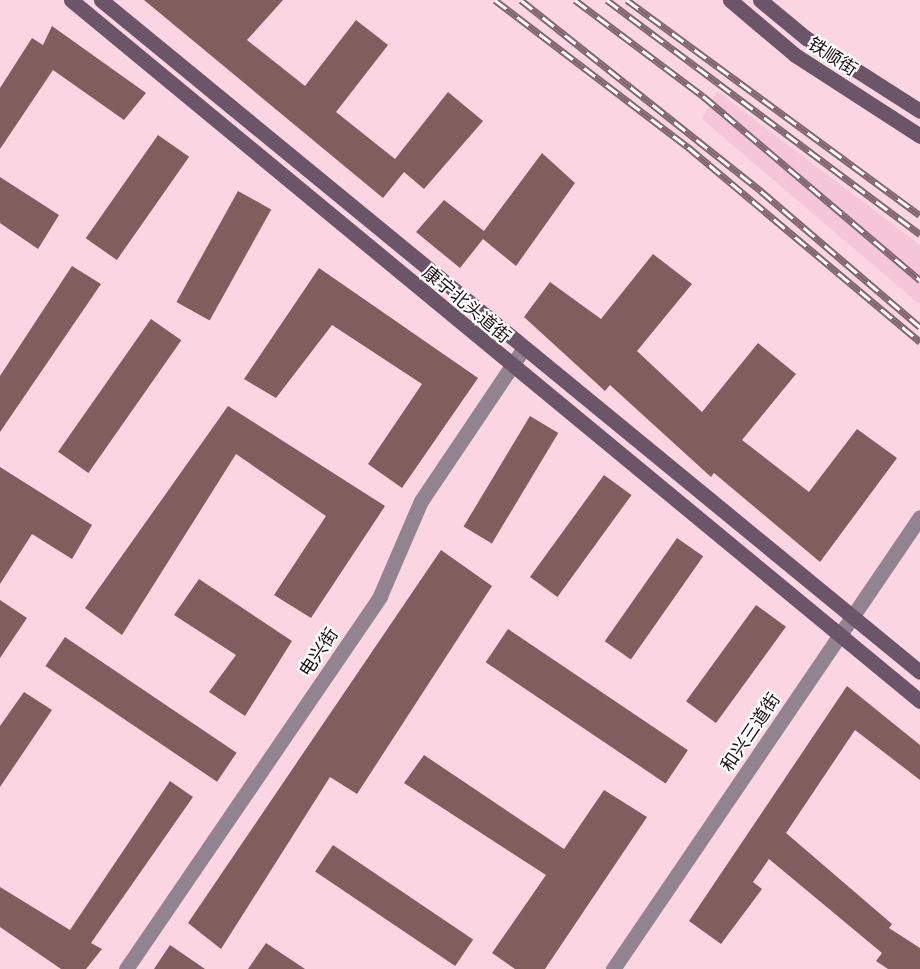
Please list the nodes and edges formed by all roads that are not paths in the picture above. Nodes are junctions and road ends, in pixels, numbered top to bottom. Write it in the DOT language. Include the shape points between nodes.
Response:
graph roads {
  1 [pos="71,0"];
  2 [pos="101,0"];
  3 [pos="730,0"];
  4 [pos="760,0"];
  5 [pos="920,111"];
  6 [pos="920,136"];
  7 [pos="524,348"];
  8 [pos="511,366"];
  9 [pos="920,517"];
  10 [pos="853,616"];
  11 [pos="840,636"];
  12 [pos="920,672"];
  13 [pos="920,701"];
  14 [pos="126,969"];
  15 [pos="613,969"];
  1 -- 8 [label="main road, 康宁北头道街"];
  2 -- 7 [label="main road, 康宁北头道街"];
  3 -- 6 [label="main road, 铁顺街" via="795,55"];
  4 -- 5 [label="main road, 铁顺街" via="806,38"];
  7 -- 8 [label="street, 电兴街"];
  7 -- 10 [label="main road, 康宁北头道街"];
  8 -- 11 [label="main road, 康宁北头道街"];
  8 -- 14 [label="street, 电兴街" via="421,501 380,596"];
  9 -- 10 [label="street, 和兴三道街"];
  10 -- 11 [label="street, 和兴三道街"];
  10 -- 12 [label="main road, 康宁北头道街"];
  11 -- 13 [label="main road, 康宁北头道街"];
  11 -- 15 [label="street, 和兴三道街"];
}
